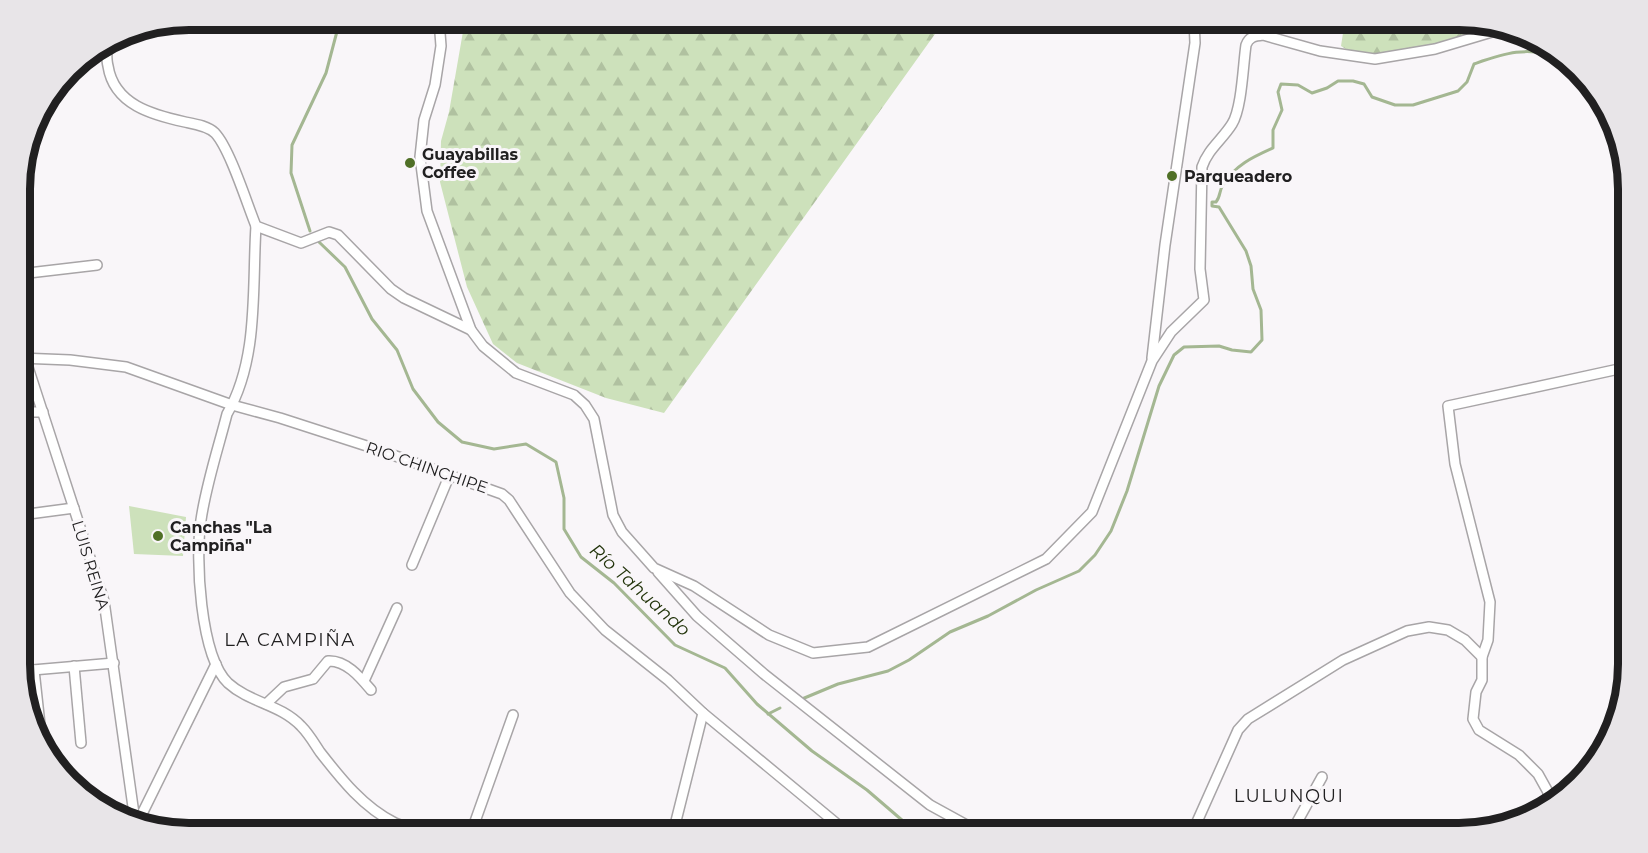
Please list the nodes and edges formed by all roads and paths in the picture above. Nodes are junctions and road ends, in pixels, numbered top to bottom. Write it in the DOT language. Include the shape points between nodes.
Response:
graph roads {
  1 [pos="440,30"];
  2 [pos="1194,30"];
  3 [pos="1489,33"];
  4 [pos="107,52"];
  5 [pos="256,226"];
  6 [pos="97,265"];
  7 [pos="30,273"];
  8 [pos="471,330"];
  9 [pos="30,358"];
  10 [pos="1152,361"];
  11 [pos="1618,369"];
  12 [pos="30,377"];
  13 [pos="232,405"];
  14 [pos="30,412"];
  15 [pos="43,412"];
  16 [pos="450,474"];
  17 [pos="74,508"];
  18 [pos="30,514"];
  19 [pos="412,565"];
  20 [pos="654,568"];
  21 [pos="397,608"];
  22 [pos="1482,657"];
  23 [pos="114,663"];
  24 [pos="216,664"];
  25 [pos="74,666"];
  26 [pos="30,670"];
  27 [pos="34,670"];
  28 [pos="364,681"];
  29 [pos="371,690"];
  30 [pos="266,704"];
  31 [pos="703,713"];
  32 [pos="513,715"];
  33 [pos="39,717"];
  34 [pos="81,743"];
  35 [pos="1322,777"];
  36 [pos="1548,796"];
  37 [pos="136,814"];
  38 [pos="140,815"];
  39 [pos="395,823"];
  40 [pos="479,823"];
  41 [pos="676,823"];
  42 [pos="836,823"];
  43 [pos="963,823"];
  44 [pos="1196,823"];
  45 [pos="1297,823"];
  1 -- 8 [label="street" via="435,85 424,120 420,157 428,211"];
  2 -- 10 [label="street"];
  3 -- 10 [label="street" via="1435,49 1375,58 1320,51 1263,35 1248,39 1236,115 1206,155 1202,167 1200,269 1204,300 1171,332"];
  4 -- 5 [label="street" via="114,84 133,106 213,131 223,144"];
  5 -- 8 [label="street" via="301,243 333,232 391,289"];
  5 -- 13 [label="street" via="254,311 246,361"];
  6 -- 7 [label="street"];
  8 -- 20 [label="street" via="483,346 516,373 574,395 585,405 594,419 613,515 622,532"];
  9 -- 13 [label="street, RIO CHINCHIPE" via="126,367"];
  10 -- 20 [label="street" via="1092,512 1046,559 868,646 813,653 769,635 694,585"];
  11 -- 22 [label="street" via="1448,406 1455,464 1490,602 1489,633"];
  12 -- 15 [label="street, LUIS REINA"];
  13 -- 16 [label="street, RIO CHINCHIPE"];
  13 -- 24 [label="street" via="201,520 198,555 206,629"];
  14 -- 15 [label="street"];
  15 -- 17 [label="street, LUIS REINA"];
  16 -- 19 [label="street"];
  16 -- 31 [label="street, RIO CHINCHIPE" via="509,500 570,593 605,630"];
  17 -- 18 [label="street"];
  17 -- 23 [label="street, LUIS REINA" via="104,601"];
  20 -- 43 [label="street" via="697,616 764,674 930,805"];
  21 -- 28 [label="street"];
  22 -- 36 [label="street" via="1482,680 1476,692 1473,719 1479,730 1519,755 1538,774"];
  22 -- 44 [label="street" via="1448,630 1428,627 1407,631 1343,660 1248,719 1238,730"];
  23 -- 25 [label="street"];
  23 -- 37 [label="street, LUIS REINA"];
  24 -- 30 [label="street" via="229,684"];
  24 -- 38 [label="street"];
  25 -- 27 [label="street"];
  25 -- 34 [label="street"];
  26 -- 27 [label="street"];
  27 -- 33 [label="street"];
  28 -- 29 [label="street"];
  28 -- 30 [label="street" via="343,663 328,661 313,679 284,687"];
  30 -- 39 [label="street" via="284,711 301,726 372,810"];
  31 -- 41 [label="street"];
  31 -- 42 [label="street, RIO CHINCHIPE"];
  32 -- 40 [label="street"];
  35 -- 45 [label="street"];
}
